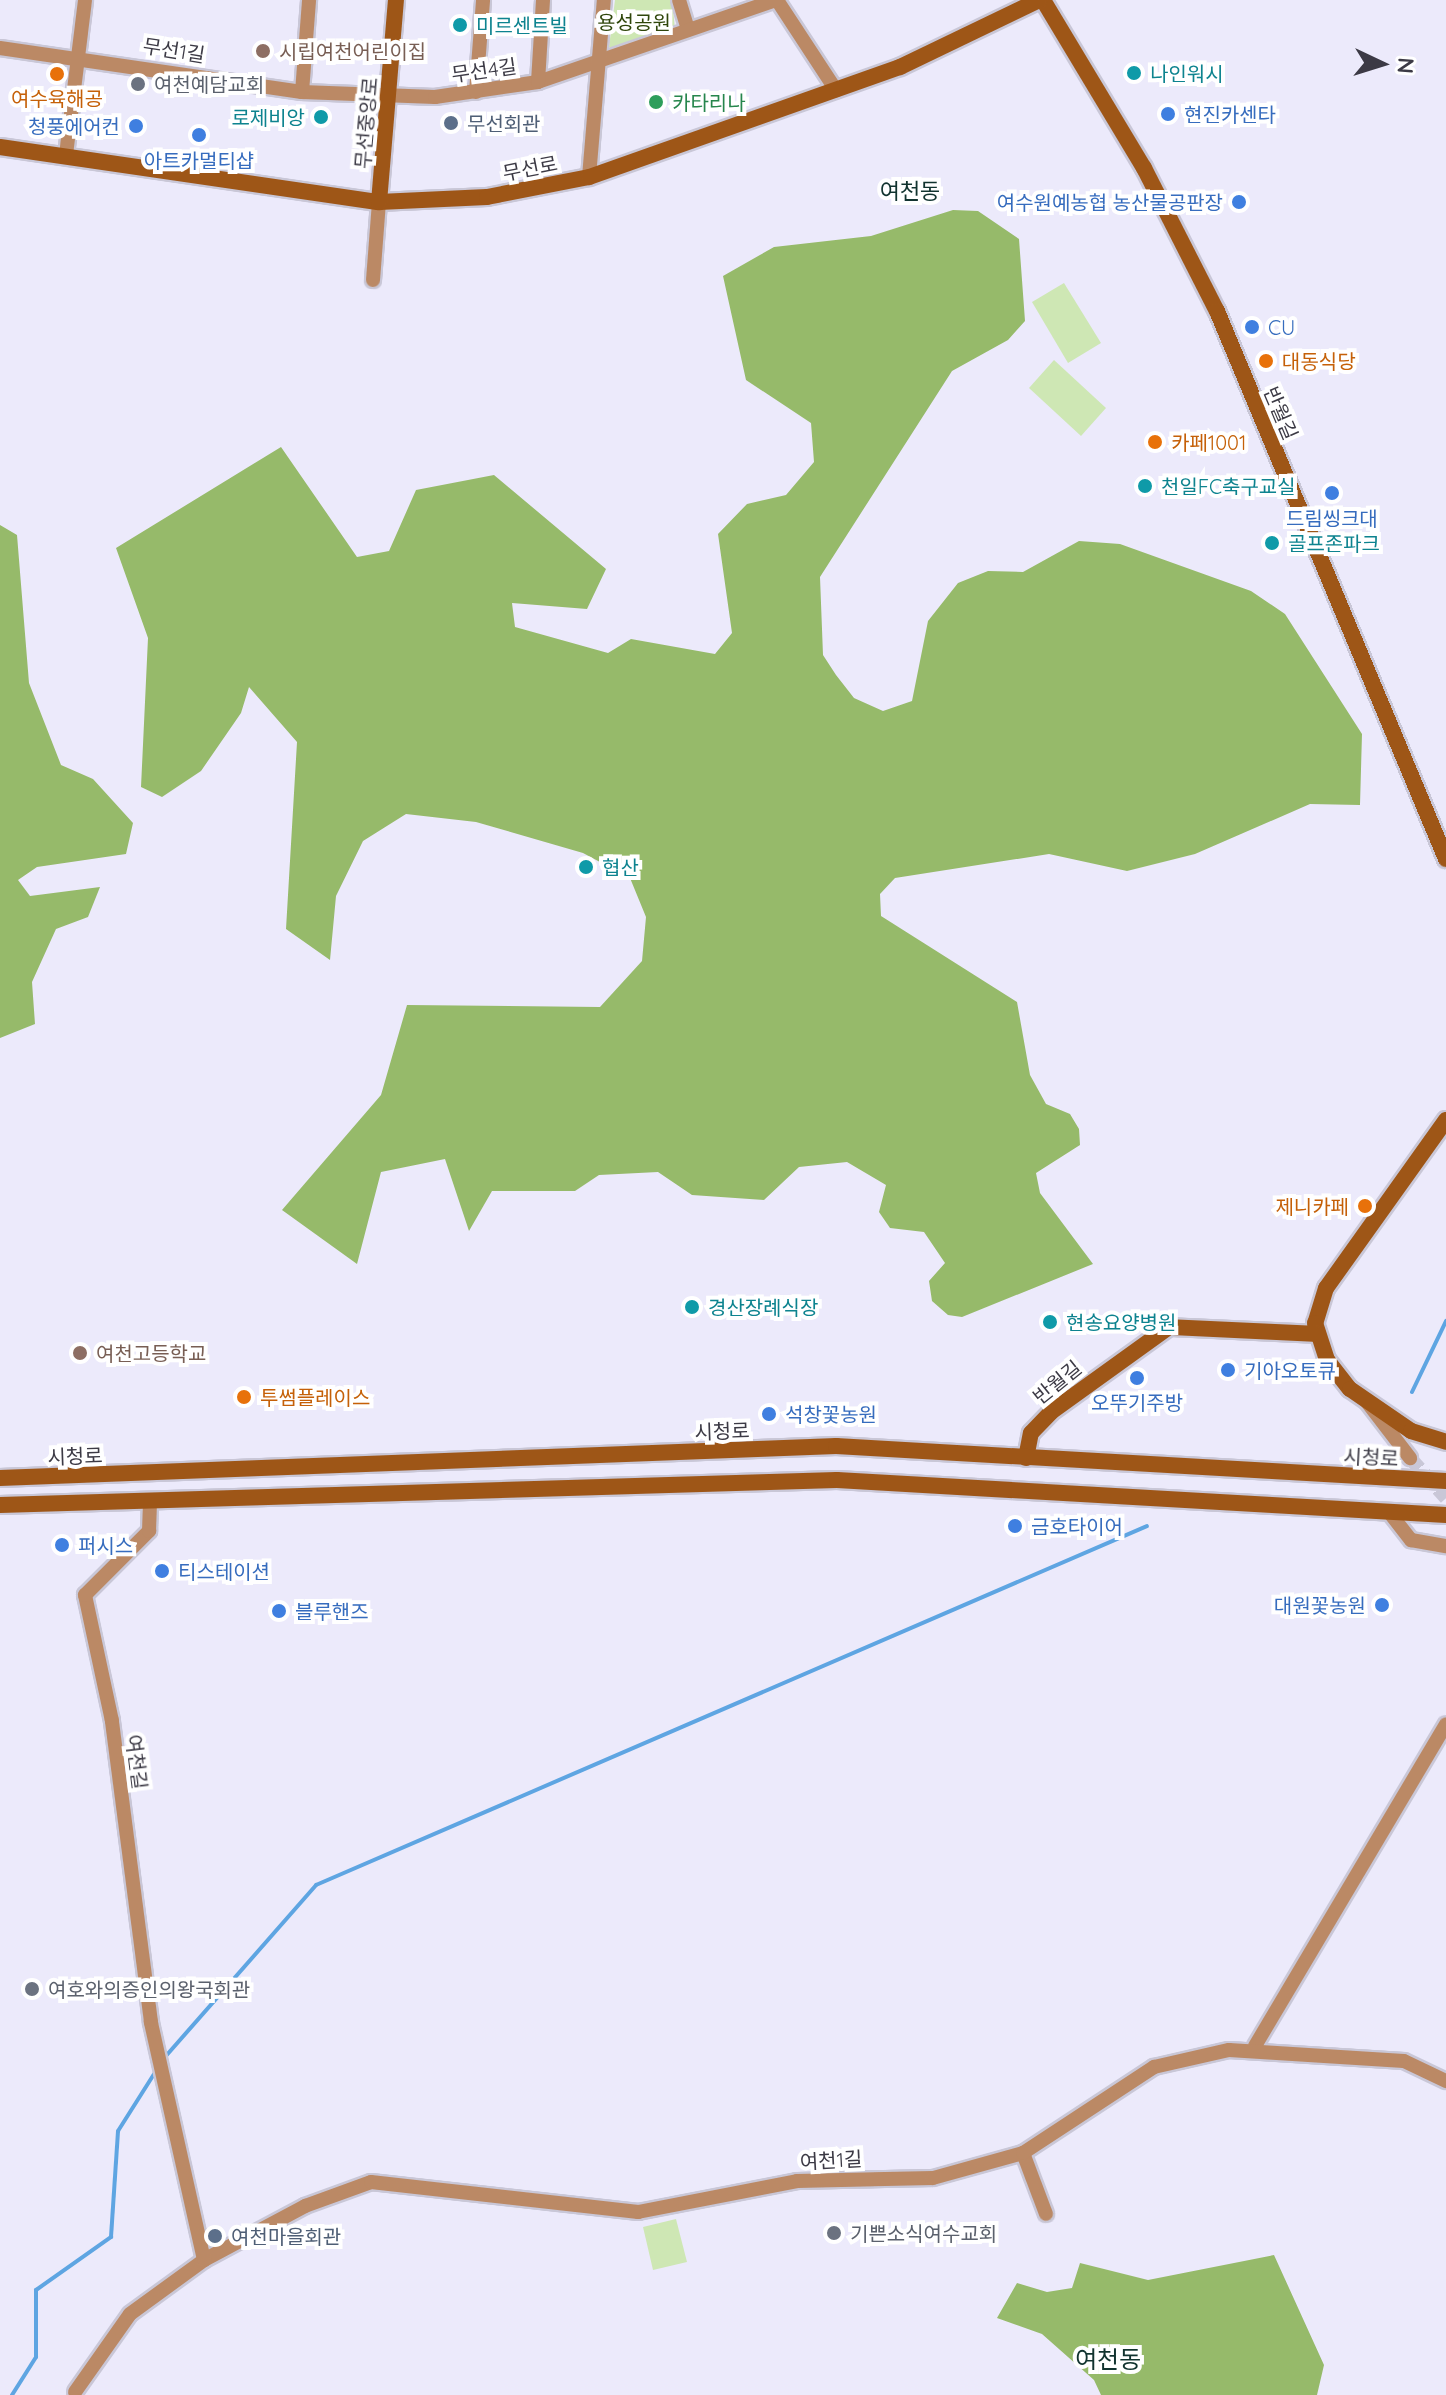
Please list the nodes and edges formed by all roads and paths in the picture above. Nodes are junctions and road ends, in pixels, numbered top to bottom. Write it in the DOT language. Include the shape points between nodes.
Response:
graph roads {
  1 [pos="85,0"];
  2 [pos="309,0"];
  3 [pos="396,0"];
  4 [pos="483,0"];
  5 [pos="543,0"];
  6 [pos="604,0"];
  7 [pos="679,0"];
  8 [pos="777,0"];
  9 [pos="1041,0"];
  10 [pos="688,30"];
  11 [pos="0,48"];
  12 [pos="79,55"];
  13 [pos="595,64"];
  14 [pos="538,82"];
  15 [pos="836,90"];
  16 [pos="302,92"];
  17 [pos="476,92"];
  18 [pos="388,98"];
  19 [pos="0,147"];
  20 [pos="66,155"];
  21 [pos="589,177"];
  22 [pos="379,202"];
  23 [pos="373,280"];
  24 [pos="1446,859"];
  25 [pos="1446,1120"];
  26 [pos="1318,1304"];
  27 [pos="1280,1329"];
  28 [pos="1316,1334"];
  29 [pos="1367,1402"];
  30 [pos="1446,1442"];
  31 [pos="1026,1458"];
  32 [pos="1410,1458"];
  33 [pos="149,1474"];
  34 [pos="0,1478"];
  35 [pos="1446,1481"];
  36 [pos="150,1502"];
  37 [pos="0,1505"];
  38 [pos="1389,1512"];
  39 [pos="1446,1515"];
  40 [pos="1446,1546"];
  41 [pos="1446,1724"];
  42 [pos="1255,2046"];
  43 [pos="1446,2081"];
  44 [pos="1023,2153"];
  45 [pos="1046,2214"];
  46 [pos="204,2260"];
  47 [pos="75,2392"];
  1 -- 12 [label="street"];
  2 -- 16 [label="street"];
  3 -- 18 [label="street, 무선중앙로"];
  4 -- 17 [label="street"];
  5 -- 14 [label="street, 무선4길"];
  6 -- 13 [label="street"];
  7 -- 10 [label="street"];
  8 -- 10 [label="street, 무선4길"];
  8 -- 15 [label="street, 무선4길"];
  9 -- 15 [label="street, 무선로"];
  9 -- 24 [label="street, 반월길" via="1144,168 1217,311"];
  10 -- 13 [label="street, 무선4길"];
  11 -- 12 [label="street, 무선1길"];
  12 -- 16 [label="street, 무선1길"];
  12 -- 20 [label="street"];
  13 -- 14 [label="street, 무선4길"];
  13 -- 21 [label="street"];
  14 -- 17 [label="street, 무선4길"];
  15 -- 21 [label="street, 무선로"];
  16 -- 18 [label="street, 무선1길"];
  17 -- 18 [label="street, 무선4길"];
  18 -- 22 [label="street, 무선중앙로"];
  19 -- 20 [label="street, 무선로"];
  20 -- 22 [label="street, 무선로"];
  21 -- 22 [label="street, 무선로" via="460,201"];
  22 -- 23 [label="street"];
  25 -- 26 [label="street"];
  26 -- 27 [label="street" via="1301,1323"];
  26 -- 28 [label="street"];
  27 -- 28 [label="street, 반월길"];
  27 -- 31 [label="street, 반월길" via="1169,1327 1043,1418"];
  28 -- 29 [label="street" via="1338,1375"];
  29 -- 30 [label="street" via="1411,1431"];
  29 -- 32 [label="street"];
  31 -- 33 [label="street, 시청로" via="836,1446"];
  31 -- 35 [label="street, 시청로"];
  33 -- 34 [label="street, 시청로"];
  33 -- 36 [label="street"];
  36 -- 37 [label="street"];
  36 -- 38 [label="street" via="837,1480 1187,1506"];
  36 -- 46 [label="street, 여천길" via="149,1531 85,1595 112,1721 158,2056"];
  38 -- 39 [label="street"];
  38 -- 40 [label="street" via="1411,1540"];
  41 -- 42 [label="street"];
  42 -- 43 [label="street, 여천1길" via="1404,2061"];
  42 -- 44 [label="street, 여천1길" via="1154,2067"];
  44 -- 45 [label="street"];
  44 -- 46 [label="street, 여천1길" via="933,2178 797,2181 638,2212 371,2182 305,2206"];
  46 -- 47 [label="street" via="130,2314"];
}
